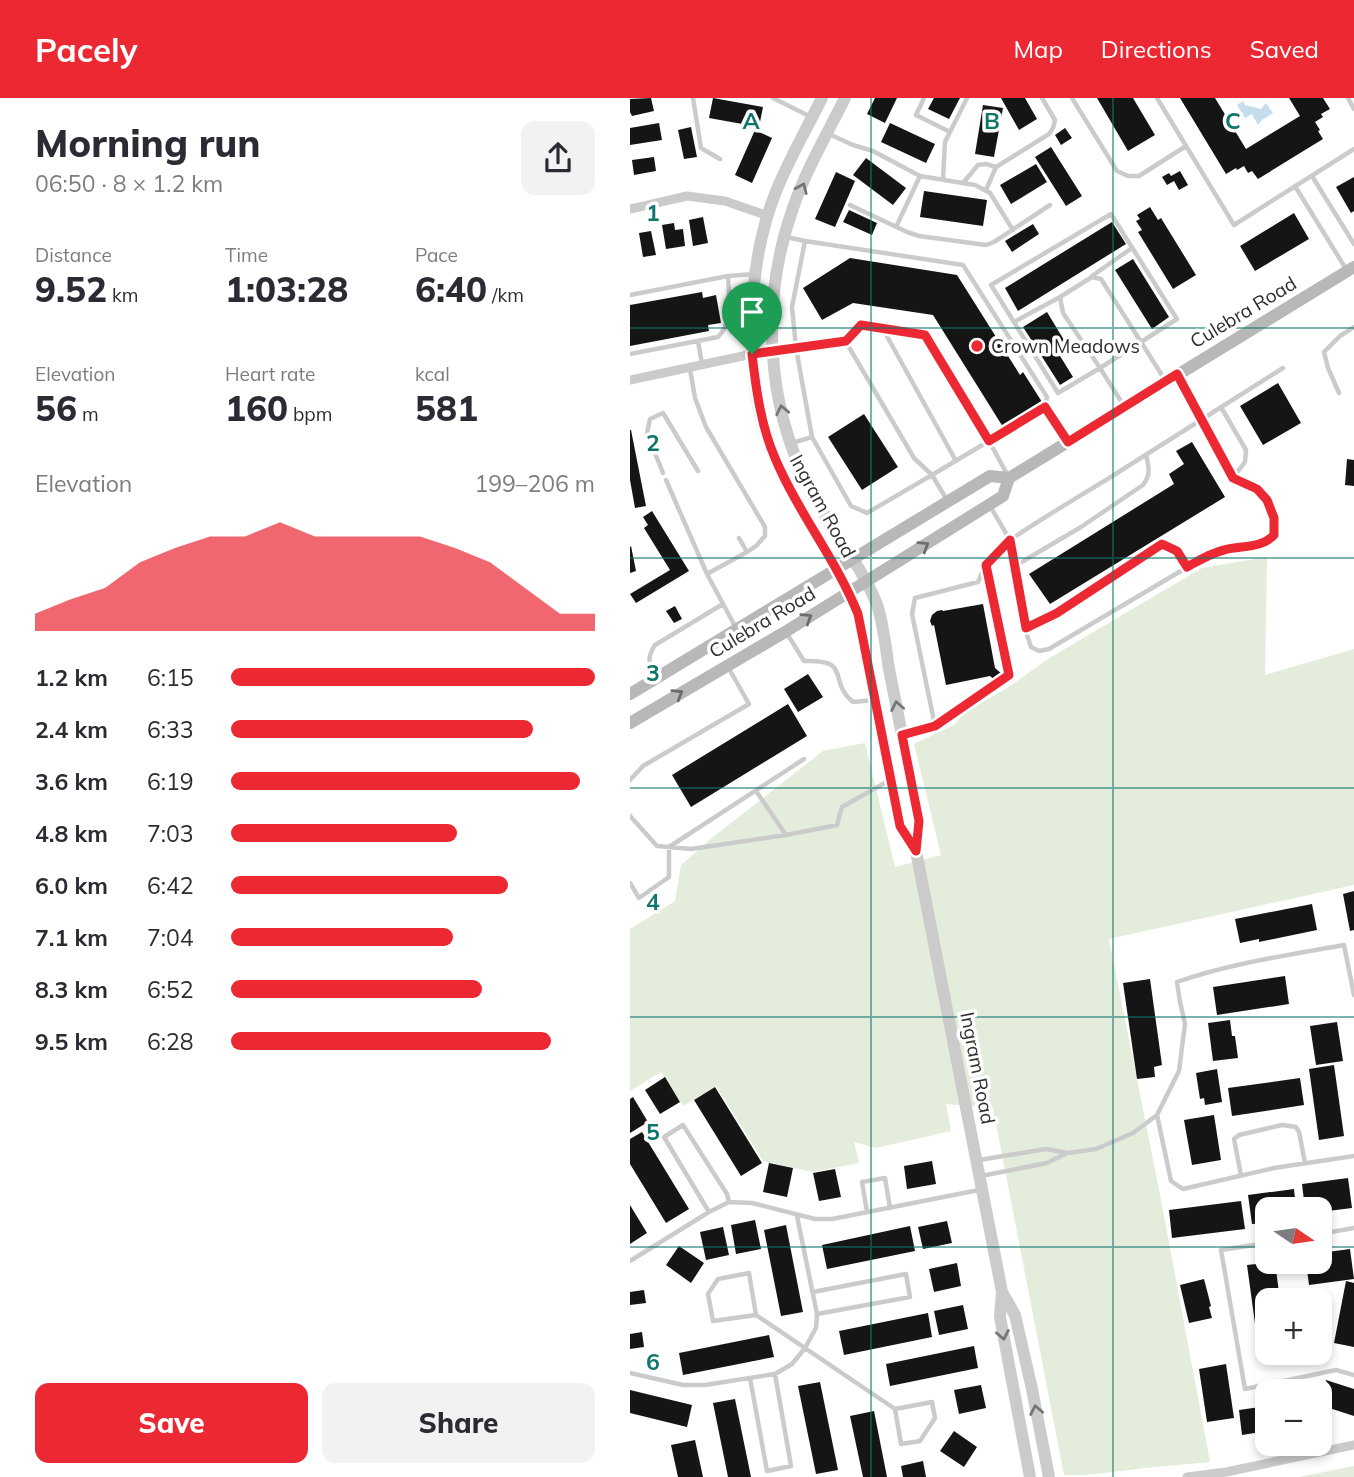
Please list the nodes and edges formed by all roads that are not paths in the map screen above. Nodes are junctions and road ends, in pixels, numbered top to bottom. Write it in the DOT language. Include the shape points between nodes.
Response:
graph roads {
  1 [pos="693,98"];
  2 [pos="773,98"];
  3 [pos="821,98"];
  4 [pos="845,98"];
  5 [pos="925,98"];
  6 [pos="967,98"];
  7 [pos="1042,98"];
  8 [pos="1072,98"];
  9 [pos="1157,98"];
  10 [pos="1348,98"];
  11 [pos="1354,108"];
  12 [pos="812,118"];
  13 [pos="950,132"];
  14 [pos="828,133"];
  15 [pos="1186,146"];
  16 [pos="1354,149"];
  17 [pos="720,159"];
  18 [pos="996,167"];
  19 [pos="920,176"];
  20 [pos="1312,176"];
  21 [pos="943,180"];
  22 [pos="963,183"];
  23 [pos="1295,186"];
  24 [pos="986,190"];
  25 [pos="850,205"];
  26 [pos="1050,205"];
  27 [pos="630,209"];
  28 [pos="768,216"];
  29 [pos="896,227"];
  30 [pos="1013,230"];
  31 [pos="784,237"];
  32 [pos="805,241"];
  33 [pos="1354,244"];
  34 [pos="1132,248"];
  35 [pos="1350,269"];
  36 [pos="755,274"];
  37 [pos="728,276"];
  38 [pos="1092,277"];
  39 [pos="630,295"];
  40 [pos="1060,297"];
  41 [pos="1014,322"];
  42 [pos="1354,327"];
  43 [pos="882,329"];
  44 [pos="698,341"];
  45 [pos="846,341"];
  46 [pos="1141,342"];
  47 [pos="796,348"];
  48 [pos="772,351"];
  49 [pos="630,354"];
  50 [pos="752,354"];
  51 [pos="702,365"];
  52 [pos="690,368"];
  53 [pos="1100,368"];
  54 [pos="1283,368"];
  55 [pos="1177,374"];
  56 [pos="630,380"];
  57 [pos="1165,381"];
  58 [pos="1339,393"];
  59 [pos="1045,407"];
  60 [pos="1125,407"];
  61 [pos="1222,407"];
  62 [pos="1202,420"];
  63 [pos="813,437"];
  64 [pos="989,441"];
  65 [pos="1068,442"];
  66 [pos="791,443"];
  67 [pos="1146,454"];
  68 [pos="956,461"];
  69 [pos="698,471"];
  70 [pos="663,473"];
  71 [pos="932,475"];
  72 [pos="1009,478"];
  73 [pos="1233,478"];
  74 [pos="666,481"];
  75 [pos="948,501"];
  76 [pos="990,505"];
  77 [pos="739,538"];
  78 [pos="1010,540"];
  79 [pos="747,552"];
  80 [pos="853,559"];
  81 [pos="986,565"];
  82 [pos="1014,566"];
  83 [pos="1187,567"];
  84 [pos="836,569"];
  85 [pos="707,574"];
  86 [pos="866,582"];
  87 [pos="850,592"];
  88 [pos="723,604"];
  89 [pos="736,628"];
  90 [pos="1026,628"];
  91 [pos="785,632"];
  92 [pos="727,665"];
  93 [pos="658,677"];
  94 [pos="630,694"];
  95 [pos="875,700"];
  96 [pos="630,723"];
  97 [pos="935,726"];
  98 [pos="902,735"];
  99 [pos="804,760"];
  100 [pos="630,780"];
  101 [pos="890,780"];
  102 [pos="755,791"];
  103 [pos="630,816"];
  104 [pos="786,835"];
  105 [pos="669,847"];
  106 [pos="916,851"];
  107 [pos="630,883"];
  108 [pos="1354,995"];
  109 [pos="1157,1115"];
  110 [pos="1068,1153"];
  111 [pos="1354,1156"];
  112 [pos="977,1160"];
  113 [pos="1305,1163"];
  114 [pos="1241,1175"];
  115 [pos="981,1183"];
  116 [pos="729,1202"];
  117 [pos="890,1208"];
  118 [pos="709,1212"];
  119 [pos="867,1212"];
  120 [pos="797,1216"];
  121 [pos="1354,1228"];
  122 [pos="1332,1232"];
  123 [pos="1255,1244"];
  124 [pos="630,1261"];
  125 [pos="813,1292"];
  126 [pos="1002,1292"];
  127 [pos="817,1314"];
  128 [pos="756,1315"];
  129 [pos="805,1348"];
  130 [pos="630,1373"];
  131 [pos="775,1374"];
  132 [pos="1354,1375"];
  133 [pos="750,1378"];
  134 [pos="895,1409"];
  135 [pos="1354,1445"];
  136 [pos="1030,1477"];
  137 [pos="1049,1477"];
  138 [pos="1187,1477"];
  1 -- 17 [label="lane" via="701,148"];
  2 -- 12 [label="lane"];
  3 -- 12 [label="street, Ingram Road"];
  4 -- 14 [label="street, Ingram Road"];
  5 -- 13 [label="lane" via="916,115"];
  6 -- 13 [label="lane"];
  7 -- 18 [label="lane" via="1055,120 1049,134"];
  8 -- 15 [label="lane" via="1117,171 1128,176 1139,176"];
  9 -- 15 [label="lane"];
  10 -- 11 [label="lane"];
  12 -- 28 [label="street, Ingram Road"];
  13 -- 21 [label="lane" via="945,142"];
  14 -- 19 [label="lane"];
  31 -- 14 [label="street, Ingram Road, one-way"];
  15 -- 23 [label="lane" via="1234,225"];
  16 -- 20 [label="lane"];
  18 -- 22 [label="lane" via="978,165"];
  18 -- 24 [label="lane"];
  19 -- 21 [label="lane"];
  19 -- 29 [label="lane"];
  20 -- 23 [label="lane"];
  20 -- 33 [label="lane"];
  21 -- 22 [label="lane"];
  22 -- 24 [label="lane"];
  23 -- 35 [label="lane"];
  24 -- 30 [label="lane"];
  25 -- 29 [label="lane"];
  26 -- 30 [label="lane"];
  27 -- 28 [label="street" via="687,196 725,201"];
  28 -- 36 [label="street, Ingram Road"];
  29 -- 30 [label="lane" via="919,236 985,245"];
  31 -- 32 [label="lane"];
  31 -- 48 [label="street, Ingram Road" via="772,310"];
  32 -- 47 [label="lane" via="792,307"];
  32 -- 59 [label="lane" via="963,265 1047,397"];
  34 -- 38 [label="lane"];
  34 -- 41 [label="lane" via="1111,214 991,285"];
  34 -- 46 [label="lane" via="1177,319"];
  35 -- 55 [label="main road, Culebra Road"];
  36 -- 37 [label="lane"];
  36 -- 50 [label="street, Ingram Road"];
  37 -- 39 [label="lane"];
  37 -- 44 [label="lane" via="725,330 718,337"];
  38 -- 40 [label="lane"];
  38 -- 46 [label="lane" via="1101,279"];
  40 -- 41 [label="lane"];
  40 -- 53 [label="lane" via="1063,313"];
  41 -- 53 [label="lane" via="1058,393"];
  42 -- 58 [label="lane" via="1324,352"];
  43 -- 45 [label="lane" via="861,325"];
  43 -- 64 [label="lane" via="925,335"];
  43 -- 68 [label="lane"];
  44 -- 49 [label="lane"];
  44 -- 51 [label="lane"];
  45 -- 47 [label="lane"];
  45 -- 71 [label="lane" via="914,458"];
  46 -- 53 [label="lane"];
  46 -- 57 [label="lane"];
  47 -- 48 [label="lane"];
  47 -- 63 [label="lane"];
  48 -- 50 [label="street"];
  66 -- 48 [label="street, Ingram Road, one-way"];
  50 -- 51 [label="street"];
  50 -- 84 [label="street, Ingram Road" via="755,387 774,457"];
  51 -- 52 [label="street"];
  52 -- 56 [label="street"];
  52 -- 79 [label="lane" via="706,427 765,527 765,537"];
  53 -- 60 [label="lane"];
  54 -- 61 [label="lane"];
  55 -- 57 [label="main road, Culebra Road"];
  55 -- 62 [label="lane"];
  57 -- 60 [label="main road, Culebra Road"];
  59 -- 64 [label="lane"];
  59 -- 65 [label="lane"];
  60 -- 65 [label="main road, Culebra Road"];
  61 -- 62 [label="lane"];
  61 -- 73 [label="lane" via="1246,450 1245,462"];
  62 -- 67 [label="lane"];
  62 -- 73 [label="lane"];
  63 -- 66 [label="lane"];
  63 -- 71 [label="lane" via="851,506 867,513"];
  64 -- 68 [label="lane"];
  64 -- 72 [label="lane"];
  65 -- 72 [label="main road, Culebra Road"];
  66 -- 80 [label="street, Ingram Road" via="809,488"];
  67 -- 78 [label="lane"];
  67 -- 82 [label="lane" via="1149,470 1143,485"];
  68 -- 71 [label="lane"];
  69 -- 70 [label="lane" via="663,413 650,419 647,433"];
  71 -- 75 [label="lane"];
  72 -- 75 [label="main road, Culebra Road" via="989,477"];
  72 -- 76 [label="main road, Culebra Road" via="1003,496"];
  73 -- 83 [label="lane" via="1257,489 1267,500 1274,535 1268,541 1225,549"];
  74 -- 85 [label="lane"];
  75 -- 80 [label="main road, Culebra Road"];
  76 -- 78 [label="lane"];
  86 -- 76 [label="main road, Culebra Road, one-way"];
  77 -- 79 [label="lane"];
  78 -- 81 [label="lane"];
  78 -- 82 [label="lane"];
  79 -- 85 [label="lane"];
  80 -- 84 [label="main road, Culebra Road"];
  80 -- 86 [label="street, Ingram Road"];
  81 -- 97 [label="lane" via="1009,675"];
  81 -- 97 [label="lane" via="978,582 915,598 912,614"];
  82 -- 90 [label="lane"];
  83 -- 90 [label="lane" via="1177,551 1162,544 1057,613"];
  83 -- 90 [label="lane" via="1049,649 1031,647"];
  84 -- 87 [label="street, Ingram Road"];
  84 -- 89 [label="main road, Culebra Road"];
  85 -- 88 [label="lane"];
  86 -- 87 [label="main road, Culebra Road"];
  98 -- 86 [label="street, Ingram Road, one-way" via="877,604"];
  91 -- 87 [label="main road, Culebra Road, one-way"];
  87 -- 95 [label="street, Ingram Road"];
  88 -- 89 [label="lane"];
  88 -- 93 [label="lane" via="655,645 649,663"];
  89 -- 93 [label="main road, Culebra Road"];
  91 -- 92 [label="main road, Culebra Road"];
  91 -- 95 [label="lane" via="804,661 827,661 834,666 853,702"];
  96 -- 92 [label="main road, Culebra Road, one-way"];
  92 -- 100 [label="lane" via="749,704 643,766"];
  93 -- 94 [label="main road, Culebra Road"];
  95 -- 101 [label="street, Ingram Road"];
  97 -- 98 [label="lane"];
  98 -- 106 [label="street, Ingram Road" via="919,821"];
  99 -- 102 [label="lane"];
  101 -- 104 [label="lane" via="842,807 837,824"];
  101 -- 106 [label="street, Ingram Road" via="900,826"];
  102 -- 104 [label="lane"];
  102 -- 105 [label="lane"];
  103 -- 105 [label="lane" via="657,846"];
  104 -- 105 [label="lane" via="691,849"];
  105 -- 107 [label="lane" via="669,877 639,898"];
  106 -- 112 [label="street, Ingram Road"];
  108 -- 109 [label="lane" via="1345,945 1177,982 1185,1024 1179,1071"];
  109 -- 110 [label="lane" via="1133,1133 1096,1149"];
  109 -- 114 [label="lane" via="1171,1181 1183,1189"];
  110 -- 112 [label="lane" via="1046,1149"];
  110 -- 115 [label="lane" via="1047,1164"];
  111 -- 113 [label="lane"];
  112 -- 115 [label="street, Ingram Road"];
  113 -- 114 [label="lane"];
  113 -- 114 [label="lane" via="1296,1127 1282,1125 1234,1139"];
  115 -- 117 [label="lane" via="955,1195"];
  115 -- 126 [label="street, Ingram Road"];
  116 -- 118 [label="lane"];
  116 -- 118 [label="lane" via="683,1125 664,1138"];
  116 -- 120 [label="lane" via="752,1203"];
  117 -- 119 [label="lane"];
  117 -- 119 [label="lane" via="886,1178 862,1182"];
  118 -- 124 [label="lane"];
  119 -- 120 [label="lane" via="832,1219"];
  120 -- 125 [label="lane"];
  121 -- 122 [label="lane"];
  123 -- 132 [label="lane" via="1221,1250 1245,1389 1336,1370"];
  125 -- 127 [label="lane"];
  125 -- 127 [label="lane" via="906,1274 910,1297"];
  126 -- 136 [label="street, Ingram Road, one-way" via="1000,1317"];
  137 -- 126 [label="street, Ingram Road, one-way" via="1015,1315"];
  127 -- 129 [label="lane" via="816,1328"];
  128 -- 128 [label="lane" via="749,1273 718,1279 708,1294 713,1321"];
  128 -- 129 [label="lane"];
  129 -- 131 [label="lane" via="792,1364"];
  129 -- 134 [label="lane"];
  130 -- 133 [label="lane" via="683,1385"];
  131 -- 133 [label="lane"];
  131 -- 133 [label="lane" via="791,1466 767,1471"];
  134 -- 134 [label="lane" via="901,1444 920,1441 935,1418 932,1402"];
  135 -- 138 [label="street"];
}
